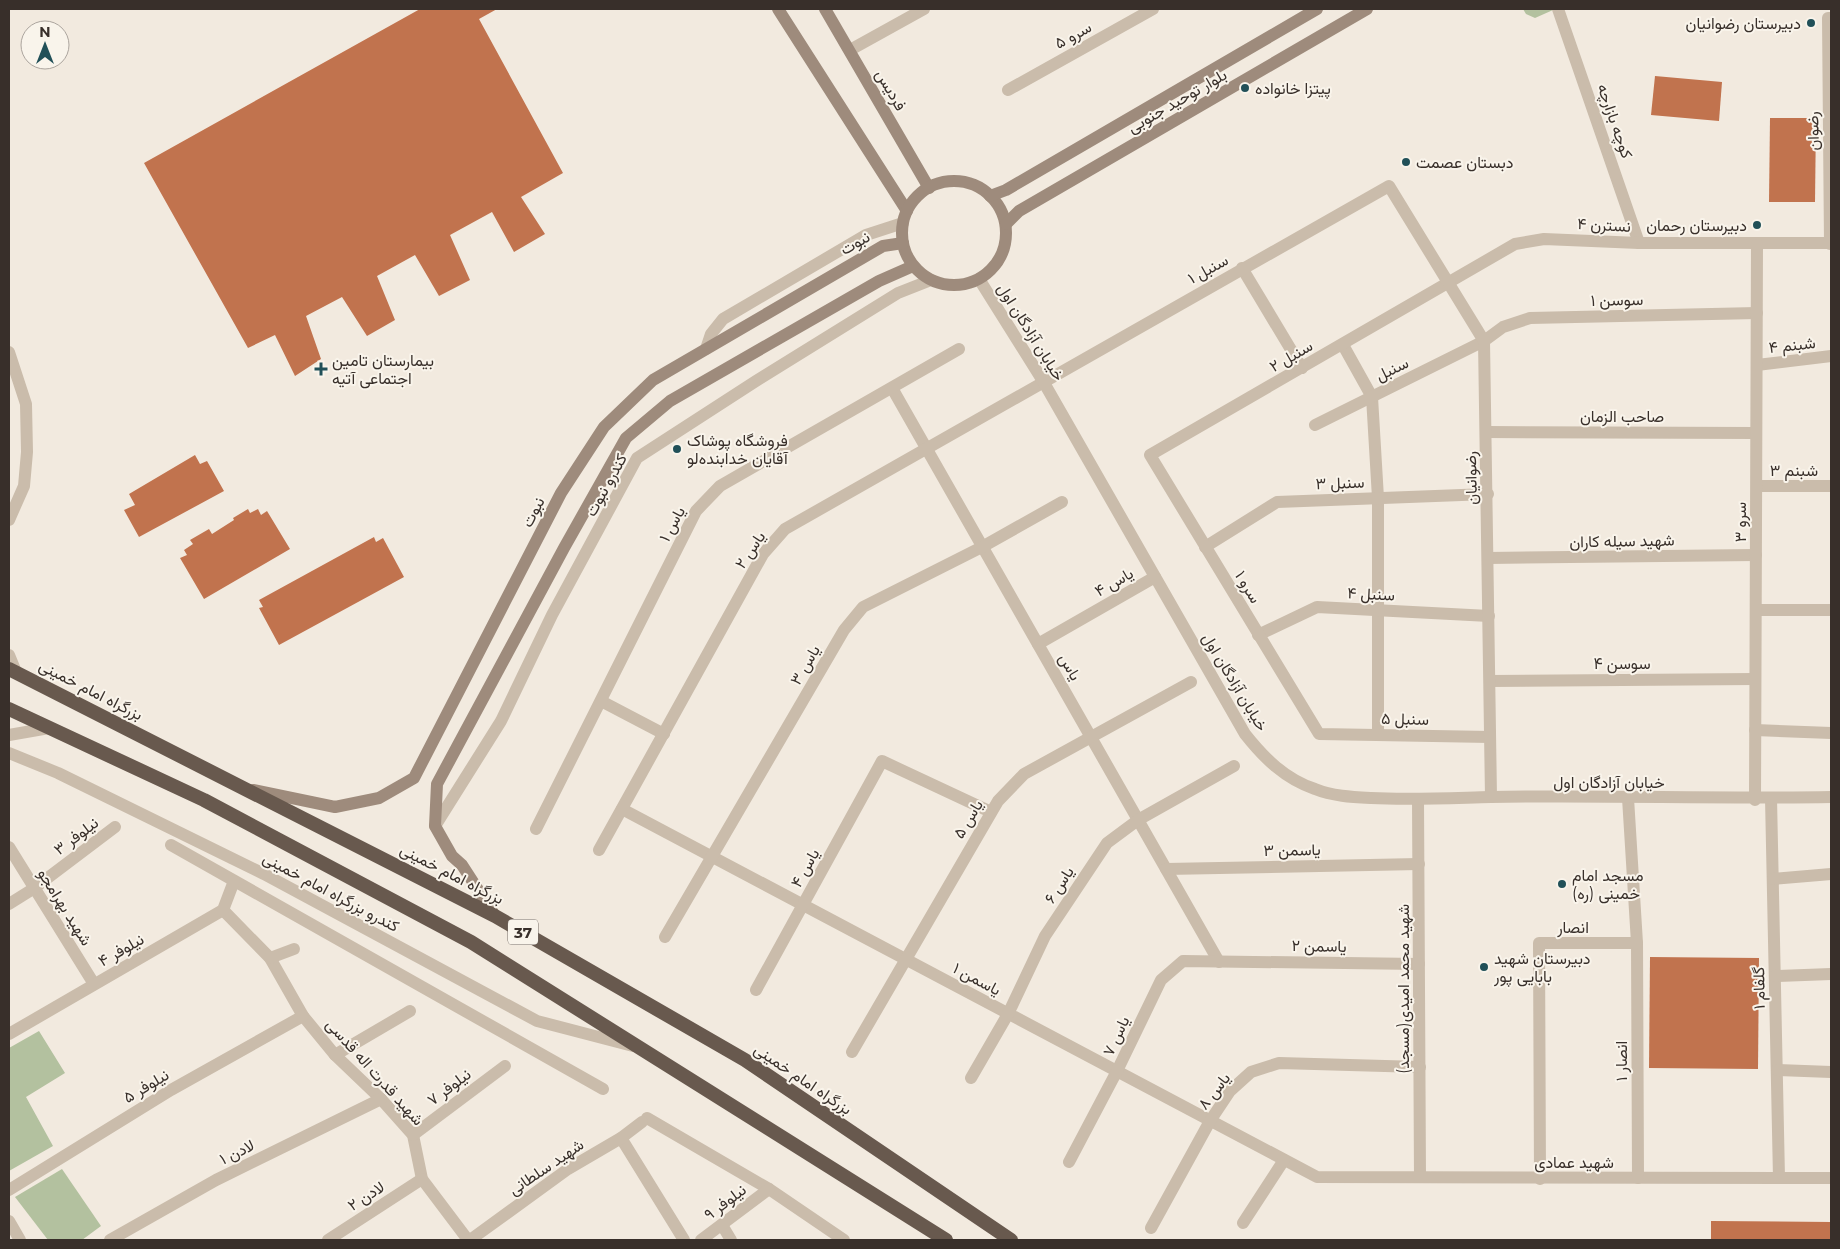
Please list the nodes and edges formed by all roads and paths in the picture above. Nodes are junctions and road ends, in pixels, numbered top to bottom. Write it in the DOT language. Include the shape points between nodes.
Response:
graph roads {
  1 [pos="778,9"];
  2 [pos="825,9"];
  3 [pos="924,9"];
  4 [pos="1317,9"];
  5 [pos="1367,9"];
  6 [pos="1558,9"];
  7 [pos="1145,11"];
  8 [pos="1830,18"];
  9 [pos="850,50"];
  10 [pos="1008,90"];
  11 [pos="1831,129"];
  12 [pos="929,188"];
  13 [pos="990,196"];
  14 [pos="907,211"];
  15 [pos="903,223"];
  16 [pos="1006,224"];
  17 [pos="903,242"];
  18 [pos="1639,243"];
  19 [pos="1757,244"];
  20 [pos="1831,244"];
  21 [pos="913,266"];
  22 [pos="1242,268"];
  23 [pos="979,279"];
  24 [pos="932,280"];
  25 [pos="1448,285"];
  26 [pos="1757,313"];
  27 [pos="1484,341"];
  28 [pos="1343,345"];
  29 [pos="706,349"];
  30 [pos="959,349"];
  31 [pos="9,352"];
  32 [pos="1831,356"];
  33 [pos="1757,365"];
  34 [pos="1302,368"];
  35 [pos="1043,381"];
  36 [pos="892,388"];
  37 [pos="1372,397"];
  38 [pos="1315,425"];
  39 [pos="1487,432"];
  40 [pos="1756,433"];
  41 [pos="926,448"];
  42 [pos="1150,456"];
  43 [pos="1757,486"];
  44 [pos="1831,486"];
  45 [pos="1488,494"];
  46 [pos="1378,498"];
  47 [pos="1062,502"];
  48 [pos="9,520"];
  49 [pos="982,547"];
  50 [pos="1206,547"];
  51 [pos="1756,555"];
  52 [pos="1488,558"];
  53 [pos="1155,577"];
  54 [pos="1376,610"];
  55 [pos="1756,610"];
  56 [pos="1831,610"];
  57 [pos="1489,616"];
  58 [pos="1258,635"];
  59 [pos="1038,644"];
  60 [pos="9,655"];
  61 [pos="12,671"];
  62 [pos="1755,678"];
  63 [pos="1490,680"];
  64 [pos="1191,682"];
  65 [pos="602,702"];
  66 [pos="9,709"];
  67 [pos="49,728"];
  68 [pos="1755,730"];
  69 [pos="1831,732"];
  70 [pos="664,734"];
  71 [pos="1319,734"];
  72 [pos="1378,734"];
  73 [pos="9,735"];
  74 [pos="1090,736"];
  75 [pos="1490,737"];
  76 [pos="9,752"];
  77 [pos="1234,766"];
  78 [pos="250,790"];
  79 [pos="1490,797"];
  80 [pos="1831,797"];
  81 [pos="1628,798"];
  82 [pos="1771,798"];
  83 [pos="1418,800"];
  84 [pos="1755,800"];
  85 [pos="622,810"];
  86 [pos="990,812"];
  87 [pos="1138,820"];
  88 [pos="435,826"];
  89 [pos="115,827"];
  90 [pos="536,829"];
  91 [pos="170,844"];
  92 [pos="9,847"];
  93 [pos="599,850"];
  94 [pos="711,856"];
  95 [pos="1419,864"];
  96 [pos="1166,869"];
  97 [pos="1831,874"];
  98 [pos="1773,879"];
  99 [pos="234,881"];
  100 [pos="33,889"];
  101 [pos="9,904"];
  102 [pos="803,905"];
  103 [pos="223,910"];
  104 [pos="495,916"];
  105 [pos="665,937"];
  106 [pos="1637,943"];
  107 [pos="294,949"];
  108 [pos="270,958"];
  109 [pos="905,959"];
  110 [pos="1219,962"];
  111 [pos="1419,964"];
  112 [pos="1831,974"];
  113 [pos="1775,976"];
  114 [pos="94,984"];
  115 [pos="756,990"];
  116 [pos="410,1011"];
  117 [pos="1008,1014"];
  118 [pos="303,1016"];
  119 [pos="9,1034"];
  120 [pos="640,1048"];
  121 [pos="852,1052"];
  122 [pos="335,1055"];
  123 [pos="505,1066"];
  124 [pos="1420,1067"];
  125 [pos="1777,1070"];
  126 [pos="1117,1071"];
  127 [pos="1831,1072"];
  128 [pos="971,1078"];
  129 [pos="603,1089"];
  130 [pos="381,1099"];
  131 [pos="1210,1121"];
  132 [pos="412,1135"];
  133 [pos="621,1138"];
  134 [pos="1284,1160"];
  135 [pos="1069,1162"];
  136 [pos="1317,1177"];
  137 [pos="1420,1177"];
  138 [pos="1638,1178"];
  139 [pos="1779,1178"];
  140 [pos="1831,1178"];
  141 [pos="422,1179"];
  142 [pos="1540,1179"];
  143 [pos="768,1189"];
  144 [pos="9,1190"];
  145 [pos="976,1214"];
  146 [pos="9,1222"];
  147 [pos="1243,1223"];
  148 [pos="722,1224"];
  149 [pos="1151,1228"];
  150 [pos="20,1240"];
  151 [pos="110,1240"];
  152 [pos="328,1240"];
  153 [pos="469,1240"];
  154 [pos="684,1240"];
  155 [pos="701,1240"];
  156 [pos="731,1240"];
  157 [pos="844,1240"];
  158 [pos="946,1240"];
  159 [pos="988,1240"];
  160 [pos="1011,1240"];
  1 -- 14 [label="main road"];
  2 -- 9 [label="main road, فردیس"];
  3 -- 9 [label="street"];
  4 -- 13 [label="main road, بلوار توحید جنوبی" via="1006,190"];
  5 -- 16 [label="main road, بلوار توحید جنوبی" via="1019,211"];
  6 -- 18 [label="street, کوچه بازارچه"];
  7 -- 10 [label="street, سرو ۵"];
  8 -- 11 [label="street, رضوان"];
  9 -- 12 [label="main road, فردیس"];
  11 -- 20 [label="street, رضوان"];
  12 -- 13 [label="main road" via="945,182 961,182 977,186"];
  12 -- 14 [label="main road" via="916,197"];
  13 -- 16 [label="main road" via="1000,208"];
  14 -- 15 [label="main road"];
  15 -- 17 [label="main road"];
  15 -- 29 [label="street" via="866,235 723,319 711,334"];
  16 -- 23 [label="main road" via="1001,256"];
  17 -- 21 [label="main road"];
  17 -- 29 [label="main road, نبوت" via="883,246"];
  18 -- 19 [label="street, نسترن ۴"];
  18 -- 25 [label="street, نسترن ۴" via="1530,240 1504,250"];
  19 -- 20 [label="street, نسترن ۴"];
  19 -- 26 [label="street, سرو ۳"];
  21 -- 24 [label="main road"];
  21 -- 88 [label="main road" via="879,281 670,401 626,438 437,784"];
  22 -- 25 [label="street, سنبل ۱" via="1389,186"];
  22 -- 34 [label="street"];
  22 -- 35 [label="street, سنبل ۱"];
  23 -- 24 [label="main road" via="947,285"];
  23 -- 35 [label="street, خیابان آزادگان اول"];
  24 -- 88 [label="street, کندرو نبوت" via="898,293 638,458 552,615 501,721"];
  25 -- 27 [label="street"];
  25 -- 28 [label="street, سنبل ۲"];
  26 -- 27 [label="street, سوسن ۱" via="1530,318 1503,327"];
  26 -- 33 [label="street, سرو ۳"];
  27 -- 37 [label="street, سنبل"];
  27 -- 39 [label="street, رضوانیان"];
  28 -- 34 [label="street, سنبل ۲"];
  28 -- 37 [label="street"];
  29 -- 78 [label="main road, نبوت" via="653,380 604,428 561,493 414,778 379,798 335,807"];
  30 -- 36 [label="street, یاس ۱"];
  31 -- 48 [label="street" via="26,404 27,452 24,486"];
  32 -- 33 [label="street, شبنم ۴"];
  33 -- 40 [label="street, سرو ۳"];
  34 -- 42 [label="street, سنبل ۲"];
  35 -- 41 [label="street, یاس ۲"];
  35 -- 53 [label="street, خیابان آزادگان اول"];
  36 -- 41 [label="street, یاس"];
  36 -- 65 [label="street, یاس ۱" via="720,486 696,512"];
  37 -- 38 [label="street, سنبل"];
  37 -- 46 [label="street"];
  39 -- 40 [label="street, صاحب الزمان"];
  39 -- 45 [label="street, رضوانیان"];
  40 -- 43 [label="street, سرو ۳"];
  41 -- 49 [label="street, یاس"];
  41 -- 70 [label="street, یاس ۲" via="785,529 763,554"];
  42 -- 50 [label="street, سرو ۱"];
  43 -- 44 [label="street, شبنم ۳"];
  43 -- 51 [label="street, سرو ۳"];
  45 -- 46 [label="street, سنبل ۳"];
  45 -- 52 [label="street, رضوانیان"];
  46 -- 50 [label="street, سنبل ۳" via="1277,502"];
  46 -- 54 [label="street"];
  47 -- 49 [label="street, یاس ۳"];
  49 -- 59 [label="street, یاس"];
  49 -- 94 [label="street, یاس ۳" via="863,607 844,630"];
  50 -- 58 [label="street, سرو ۱"];
  51 -- 52 [label="street, شهید سیله کاران"];
  51 -- 55 [label="street, سرو ۳"];
  52 -- 57 [label="street, رضوانیان"];
  53 -- 59 [label="street, یاس ۴"];
  53 -- 83 [label="street, خیابان آزادگان اول" via="1245,734 1262,756 1286,775 1315,790 1347,796"];
  54 -- 57 [label="street, سنبل ۴"];
  54 -- 58 [label="street, سنبل ۴" via="1317,607"];
  54 -- 72 [label="street"];
  55 -- 56 [label="street"];
  55 -- 62 [label="street, سرو ۳"];
  57 -- 63 [label="street, رضوانیان"];
  58 -- 71 [label="street, سرو ۱"];
  59 -- 74 [label="street, یاس"];
  60 -- 61 [label="street"];
  61 -- 78 [label="highway, بزرگراه امام خمینی / 37"];
  62 -- 63 [label="street, سوسن ۴"];
  62 -- 68 [label="street, سرو ۳"];
  63 -- 75 [label="street, رضوانیان"];
  64 -- 74 [label="street, یاس ۵"];
  65 -- 70 [label="street"];
  65 -- 90 [label="street, یاس ۱"];
  66 -- 67 [label="highway, 37"];
  67 -- 73 [label="street"];
  67 -- 120 [label="highway, 37" via="204,800 471,942"];
  68 -- 69 [label="street"];
  68 -- 84 [label="street, سرو ۳"];
  70 -- 85 [label="street, یاس ۲"];
  71 -- 72 [label="street, سنبل ۵"];
  72 -- 75 [label="street, سنبل ۵"];
  74 -- 86 [label="street, یاس ۵" via="1024,774"];
  74 -- 87 [label="street, یاس"];
  75 -- 79 [label="street, رضوانیان"];
  76 -- 120 [label="street, کندرو بزرگراه امام خمینی" via="264,874 537,1021"];
  77 -- 87 [label="street, یاس ۶"];
  78 -- 104 [label="highway, بزرگراه امام خمینی / 37"];
  79 -- 81 [label="street, خیابان آزادگان اول"];
  79 -- 83 [label="street, خیابان آزادگان اول"];
  80 -- 82 [label="street, خیابان آزادگان اول"];
  81 -- 84 [label="street, خیابان آزادگان اول"];
  81 -- 106 [label="street"];
  82 -- 84 [label="street, خیابان آزادگان اول"];
  82 -- 98 [label="street, گلفام ۱"];
  83 -- 95 [label="street, (مسجد)شهید محمد امیدی"];
  85 -- 93 [label="street, یاس ۲"];
  85 -- 94 [label="street, یاسمن ۱"];
  86 -- 102 [label="street, یاس ۴" via="882,761"];
  86 -- 109 [label="street, یاس ۵"];
  87 -- 96 [label="street, یاس"];
  87 -- 117 [label="street, یاس ۶" via="1107,843 1046,936"];
  88 -- 104 [label="main road"];
  89 -- 100 [label="street, نیلوفر ۳"];
  91 -- 99 [label="street"];
  92 -- 100 [label="street, شهید بهرامجو"];
  94 -- 102 [label="street, یاسمن ۱"];
  94 -- 105 [label="street, یاس ۳"];
  95 -- 96 [label="street, یاسمن ۳"];
  95 -- 111 [label="street, (مسجد)شهید محمد امیدی"];
  96 -- 110 [label="street, یاس"];
  97 -- 98 [label="street"];
  98 -- 113 [label="street, گلفام ۱"];
  99 -- 103 [label="street"];
  99 -- 129 [label="street"];
  100 -- 101 [label="street, نیلوفر ۳"];
  100 -- 114 [label="street, شهید بهرامجو"];
  102 -- 109 [label="street, یاسمن ۱"];
  102 -- 115 [label="street, یاس ۴"];
  103 -- 108 [label="street, شهید قدرت اله قدسی"];
  103 -- 114 [label="street, نیلوفر ۴"];
  104 -- 145 [label="highway, بزرگراه امام خمینی / 37" via="745,1060"];
  106 -- 138 [label="street, انصار ۱"];
  106 -- 142 [label="street, انصار" via="1539,943"];
  107 -- 108 [label="street"];
  108 -- 118 [label="street, شهید قدرت اله قدسی"];
  109 -- 117 [label="street, یاسمن ۱"];
  109 -- 121 [label="street, یاس ۵"];
  110 -- 111 [label="street, یاسمن ۲"];
  110 -- 126 [label="street, یاس ۷" via="1183,961 1161,980"];
  111 -- 124 [label="street, (مسجد)شهید محمد امیدی"];
  112 -- 113 [label="street"];
  113 -- 125 [label="street, گلفام ۱"];
  114 -- 119 [label="street, نیلوفر ۴"];
  116 -- 122 [label="street"];
  117 -- 126 [label="street, یاسمن ۱"];
  117 -- 128 [label="street, یاس ۶"];
  118 -- 122 [label="street, شهید قدرت اله قدسی"];
  118 -- 144 [label="street, نیلوفر ۵" via="171,1090"];
  120 -- 158 [label="highway, 37"];
  122 -- 130 [label="street, شهید قدرت اله قدسی"];
  123 -- 132 [label="street, نیلوفر ۷"];
  124 -- 131 [label="street, یاس ۸" via="1279,1063 1252,1072 1230,1090"];
  124 -- 137 [label="street, (مسجد)شهید محمد امیدی"];
  125 -- 127 [label="street"];
  125 -- 139 [label="street, گلفام ۱"];
  126 -- 131 [label="street, یاسمن ۱"];
  126 -- 135 [label="street, یاس ۷"];
  130 -- 132 [label="street, شهید قدرت اله قدسی"];
  130 -- 151 [label="street, لادن ۱" via="216,1180"];
  131 -- 134 [label="street, یاسمن ۱"];
  131 -- 149 [label="street, یاس ۸"];
  132 -- 141 [label="street, شهید قدرت اله قدسی"];
  133 -- 143 [label="street, شهید سلطانی" via="645,1120"];
  133 -- 153 [label="street, شهید سلطانی" via="568,1169"];
  133 -- 154 [label="street"];
  134 -- 136 [label="street, یاسمن ۱"];
  134 -- 147 [label="street"];
  136 -- 137 [label="street, شهید عمادی"];
  137 -- 142 [label="street, شهید عمادی"];
  138 -- 139 [label="street, شهید عمادی"];
  138 -- 142 [label="street, شهید عمادی"];
  139 -- 140 [label="street, شهید عمادی"];
  141 -- 152 [label="street, لادن ۲"];
  141 -- 153 [label="street, شهید قدرت اله قدسی"];
  143 -- 148 [label="street, نیلوفر ۹"];
  143 -- 157 [label="street"];
  145 -- 159 [label="highway" via="988,1230"];
  145 -- 160 [label="highway, بزرگراه امام خمینی / 37"];
  146 -- 150 [label="street"];
  148 -- 155 [label="street, نیلوفر ۹"];
  148 -- 156 [label="street"];
}
